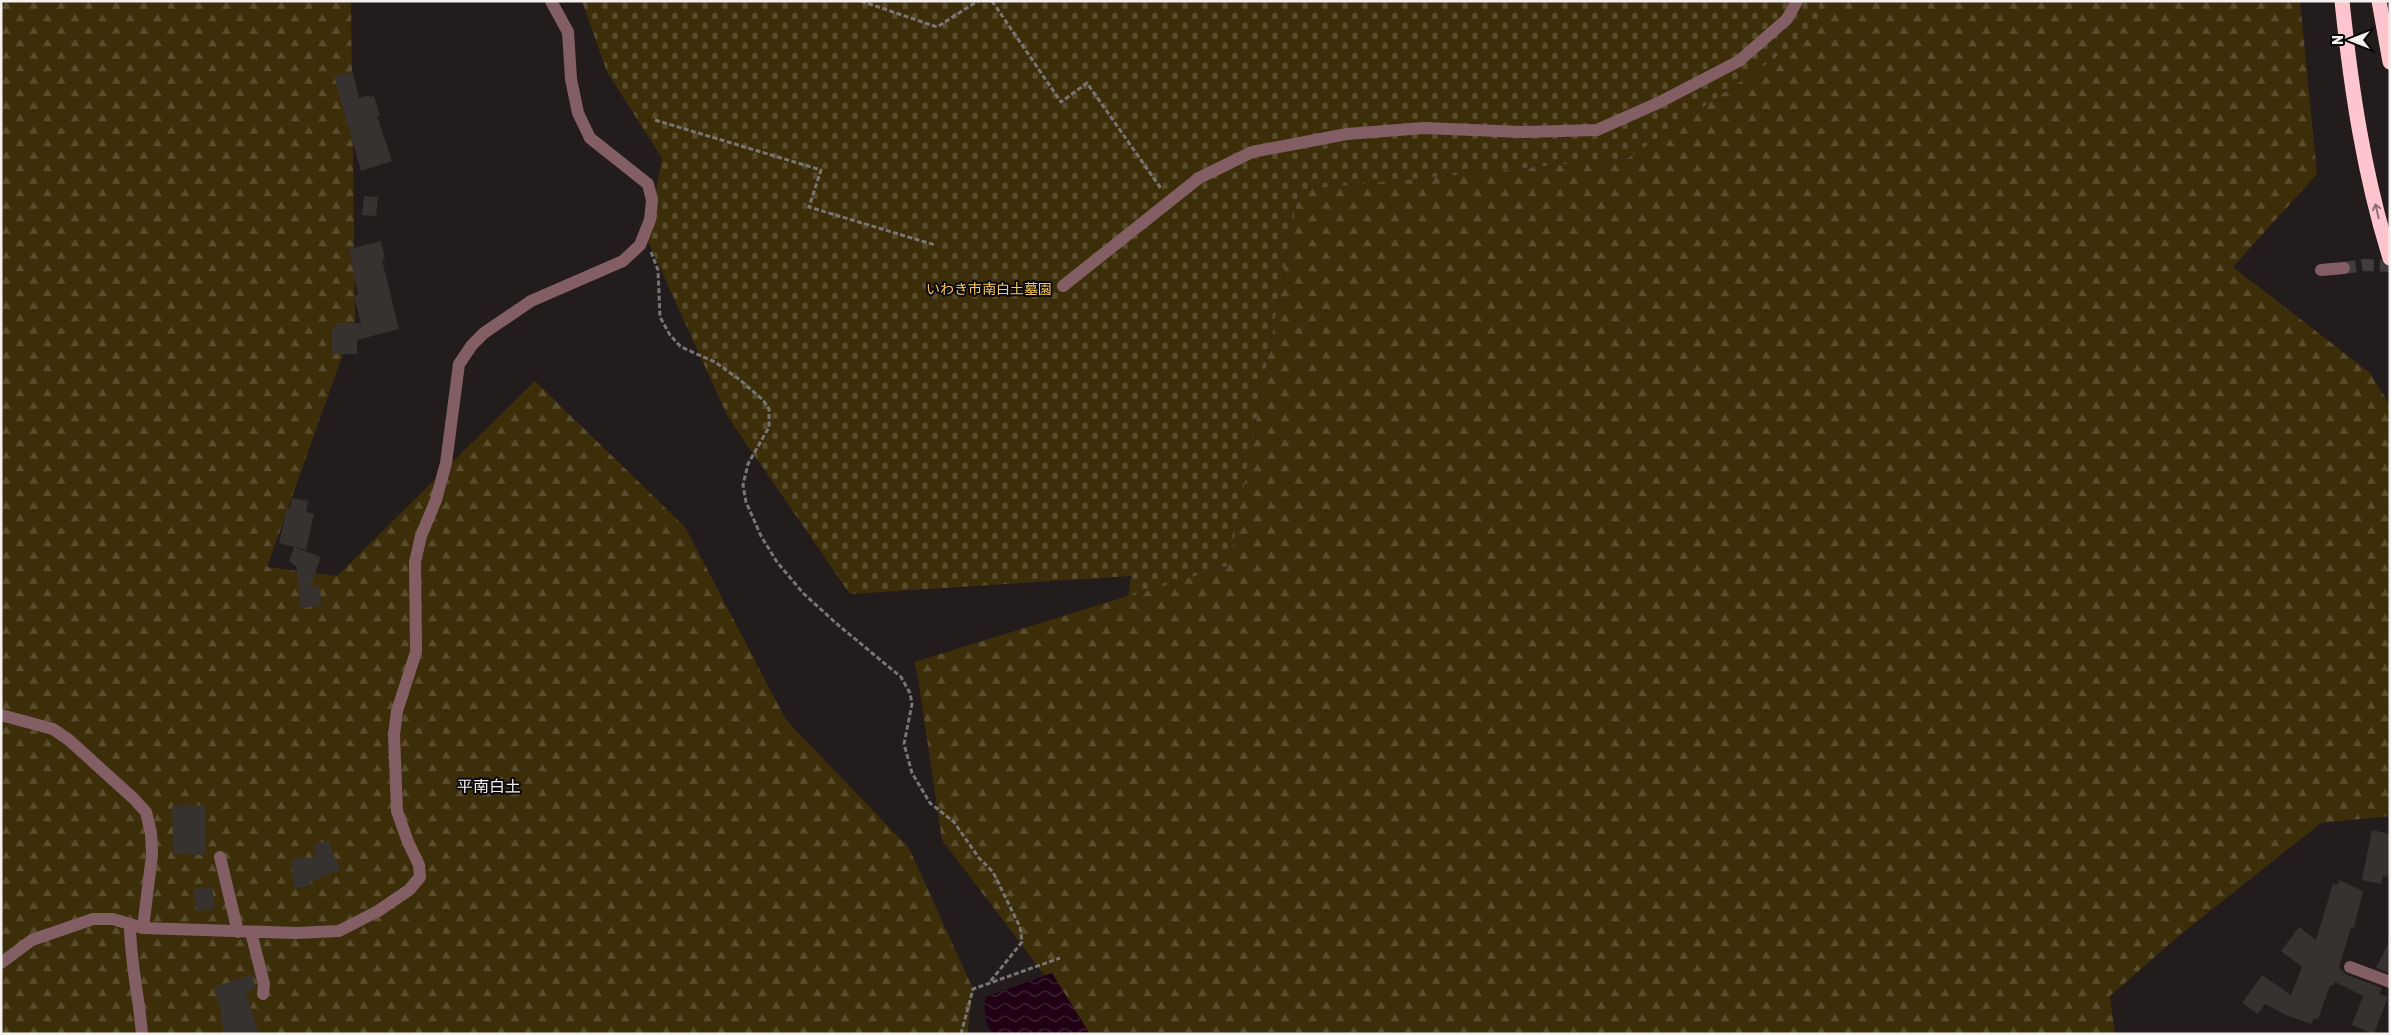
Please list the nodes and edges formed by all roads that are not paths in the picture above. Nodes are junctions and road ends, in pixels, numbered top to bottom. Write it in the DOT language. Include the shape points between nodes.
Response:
graph roads {
  1 [pos="551,1"];
  2 [pos="1797,1"];
  3 [pos="2342,1"];
  4 [pos="2379,1"];
  5 [pos="2390,62"];
  6 [pos="2390,258"];
  7 [pos="2344,268"];
  8 [pos="2322,270"];
  9 [pos="1063,286"];
  10 [pos="1,715"];
  11 [pos="220,856"];
  12 [pos="130,924"];
  13 [pos="144,928"];
  14 [pos="245,932"];
  15 [pos="1,963"];
  16 [pos="2350,967"];
  17 [pos="2390,982"];
  18 [pos="263,994"];
  19 [pos="142,1034"];
  1 -- 14 [label="street" via="568,32 571,79 578,113 590,138 648,184 652,200 650,220 640,245 623,261 532,301 484,333 460,364 446,463 415,562 416,652 397,711 394,735 397,811 419,864 420,877 409,890 386,906 339,931"];
  2 -- 9 [label="street" via="1786,20 1739,61 1658,104 1598,130 1522,132 1424,128 1347,134 1252,152 1199,178"];
  6 -- 3 [label="highway, one-way" via="2363,155 2349,72"];
  4 -- 5 [label="highway"];
  7 -- 8 [label="street"];
  10 -- 13 [label="street" via="53,729 146,812 152,855"];
  11 -- 14 [label="street"];
  12 -- 13 [label="street"];
  12 -- 15 [label="street" via="113,919 93,919 32,940"];
  12 -- 19 [label="street"];
  13 -- 14 [label="street"];
  14 -- 18 [label="street" via="264,984"];
  16 -- 17 [label="street"];
}
